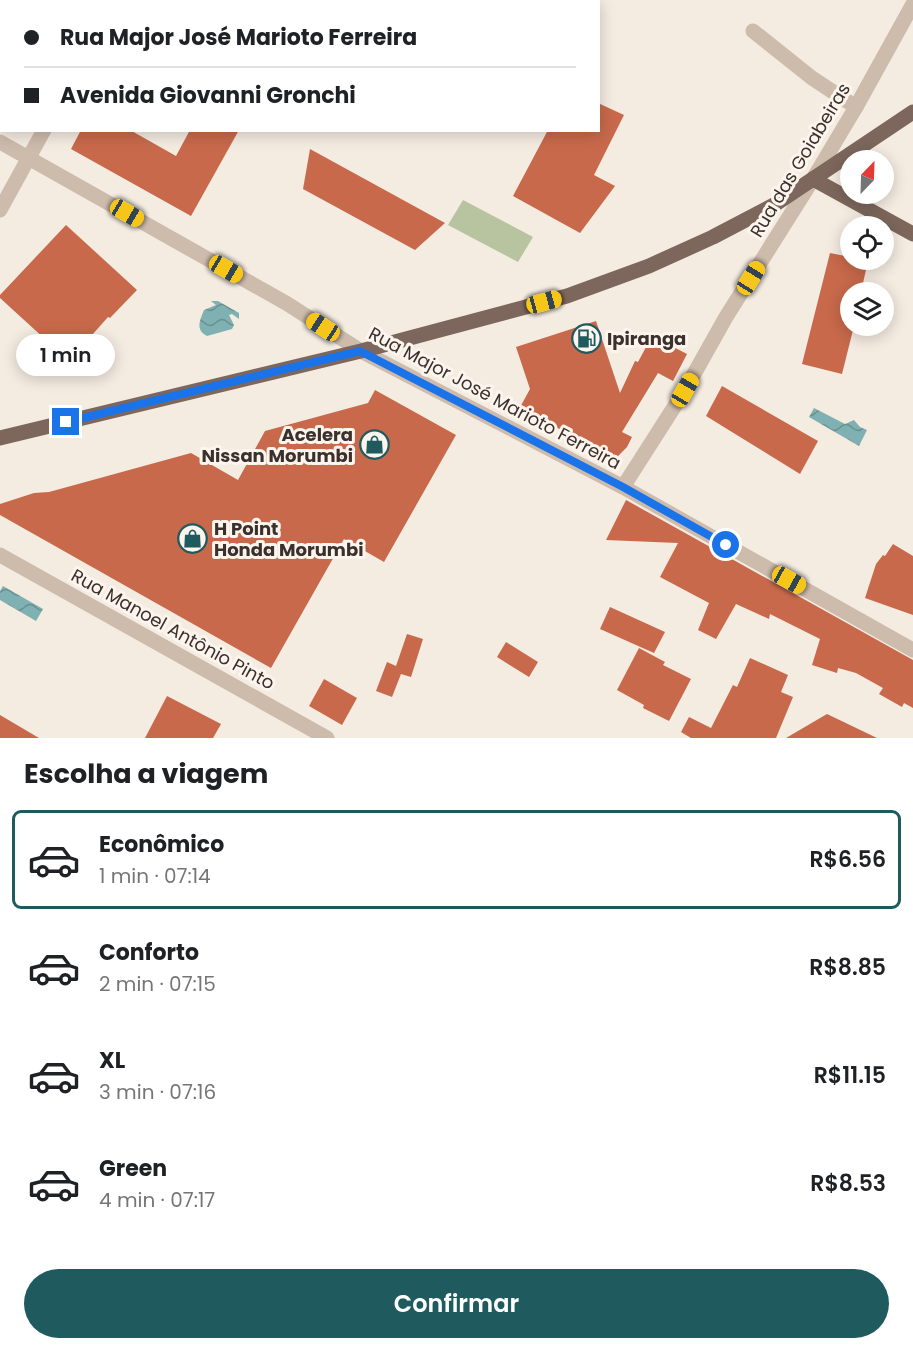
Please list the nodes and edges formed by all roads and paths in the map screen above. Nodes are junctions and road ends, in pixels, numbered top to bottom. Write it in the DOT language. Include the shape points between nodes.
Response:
graph roads {
  1 [pos="913,4"];
  2 [pos="753,32"];
  3 [pos="856,107"];
  4 [pos="913,112"];
  5 [pos="43,132"];
  6 [pos="0,142"];
  7 [pos="28,157"];
  8 [pos="813,178"];
  9 [pos="0,210"];
  10 [pos="913,234"];
  11 [pos="360,351"];
  12 [pos="0,438"];
  13 [pos="623,487"];
  14 [pos="0,555"];
  15 [pos="913,650"];
  16 [pos="327,738"];
  1 -- 3 [label="street, Rua das Goiabeiras"];
  2 -- 3 [label="street"];
  3 -- 8 [label="street, Rua das Goiabeiras"];
  4 -- 8 [label="main road"];
  5 -- 7 [label="street"];
  6 -- 7 [label="street, Rua Major José Marioto Ferreira"];
  7 -- 9 [label="street"];
  7 -- 11 [label="street, Rua Major José Marioto Ferreira" via="286,303"];
  8 -- 10 [label="main road"];
  8 -- 11 [label="main road" via="774,205 649,266 567,296"];
  8 -- 13 [label="street, Rua das Goiabeiras"];
  11 -- 12 [label="main road"];
  11 -- 13 [label="street, Rua Major José Marioto Ferreira"];
  13 -- 15 [label="street, Rua Major José Marioto Ferreira"];
  14 -- 16 [label="street, Rua Manoel Antônio Pinto"];
}
